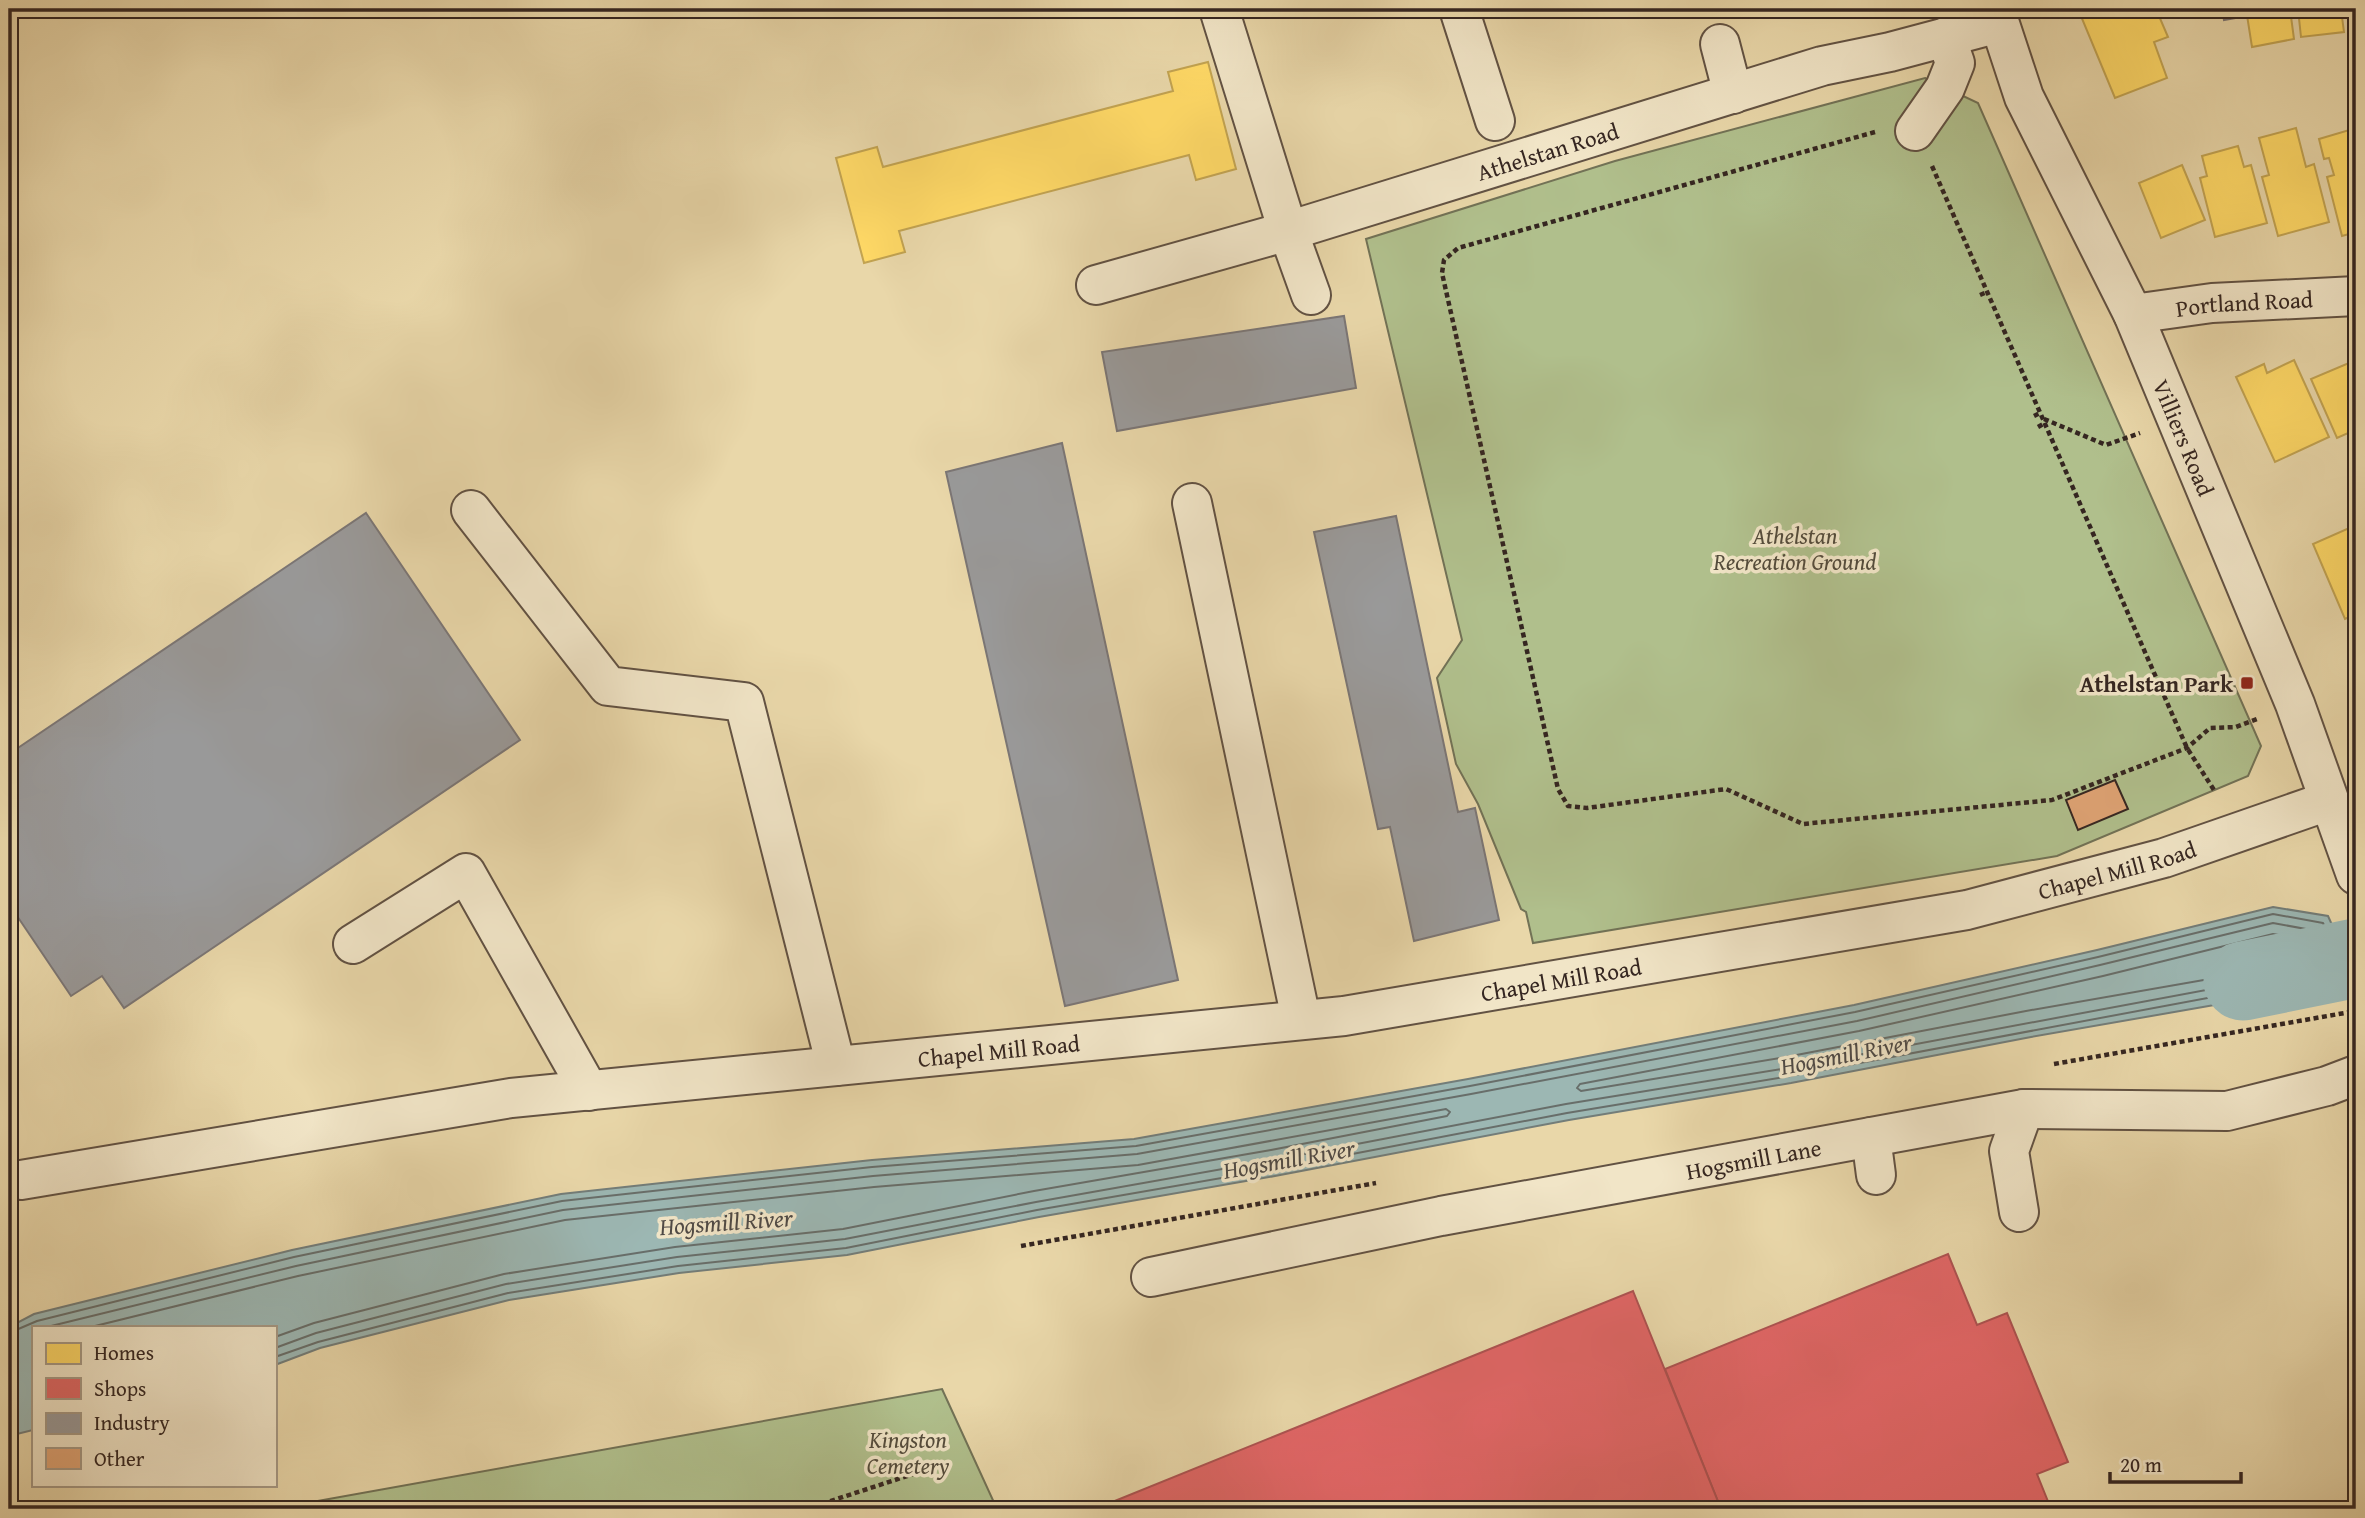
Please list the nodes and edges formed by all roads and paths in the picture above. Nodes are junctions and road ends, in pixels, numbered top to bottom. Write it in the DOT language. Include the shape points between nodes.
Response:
graph roads {
  1 [pos="1219,9"];
  2 [pos="1459,9"];
  3 [pos="1997,16"];
  4 [pos="1946,37"];
  5 [pos="1720,44"];
  6 [pos="1733,94"];
  7 [pos="1495,121"];
  8 [pos="1915,131"];
  9 [pos="1288,231"];
  10 [pos="1096,285"];
  11 [pos="1987,292"];
  12 [pos="1311,295"];
  13 [pos="1980,295"];
  14 [pos="2356,296"];
  15 [pos="2133,314"];
  16 [pos="2034,416"];
  17 [pos="2043,418"];
  18 [pos="2176,418"];
  19 [pos="2038,427"];
  20 [pos="1192,503"];
  21 [pos="471,510"];
  22 [pos="2295,704"];
  23 [pos="2187,748"];
  24 [pos="2214,790"];
  25 [pos="2328,801"];
  26 [pos="2356,875"];
  27 [pos="353,944"];
  28 [pos="1301,1019"];
  29 [pos="836,1066"];
  30 [pos="2356,1075"];
  31 [pos="589,1091"];
  32 [pos="2024,1109"];
  33 [pos="1871,1138"];
  34 [pos="1876,1175"];
  35 [pos="21,1180"];
  36 [pos="2020,1212"];
  37 [pos="1152,1277"];
  38 [pos="947,1463"];
  39 [pos="806,1509"];
  1 -- 9 [label="street"];
  2 -- 7 [label="street"];
  3 -- 4 [label="street, Athelstan Road"];
  3 -- 15 [label="street, Villiers Road" via="2024,97"];
  4 -- 6 [label="street, Athelstan Road" via="1822,66"];
  4 -- 8 [label="street" via="1955,63 1945,88"];
  5 -- 6 [label="street"];
  6 -- 9 [label="street, Athelstan Road"];
  8 -- 11 [label="path"];
  8 -- 23 [label="path" via="1905,124 1458,248 1444,260 1442,273 1558,789 1568,806 1587,808 1726,789 1803,824 2052,800"];
  9 -- 10 [label="street, Athelstan Road"];
  9 -- 12 [label="street"];
  11 -- 13 [label="path"];
  11 -- 17 [label="path"];
  14 -- 15 [label="street, Portland Road" via="2212,303"];
  15 -- 18 [label="street, Villiers Road"];
  16 -- 17 [label="path"];
  17 -- 18 [label="path" via="2106,445"];
  17 -- 19 [label="path"];
  17 -- 23 [label="path"];
  18 -- 22 [label="street, Villiers Road"];
  20 -- 28 [label="street"];
  21 -- 29 [label="street" via="608,685 744,702"];
  22 -- 23 [label="path" via="2236,727 2210,728"];
  22 -- 25 [label="street, Villiers Road"];
  23 -- 24 [label="path"];
  25 -- 26 [label="street, Villiers Road"];
  25 -- 28 [label="street, Chapel Mill Road" via="2164,858 1967,910 1344,1016"];
  27 -- 31 [label="street" via="466,873"];
  28 -- 29 [label="street, Chapel Mill Road"];
  29 -- 31 [label="street, Chapel Mill Road"];
  30 -- 32 [label="street, Hogsmill Lane" via="2227,1111"];
  31 -- 35 [label="street, Chapel Mill Road" via="511,1098"];
  32 -- 33 [label="street, Hogsmill Lane"];
  32 -- 36 [label="street" via="2010,1151"];
  33 -- 34 [label="street"];
  33 -- 37 [label="street, Hogsmill Lane" via="1441,1216"];
  38 -- 39 [label="path"];
}
